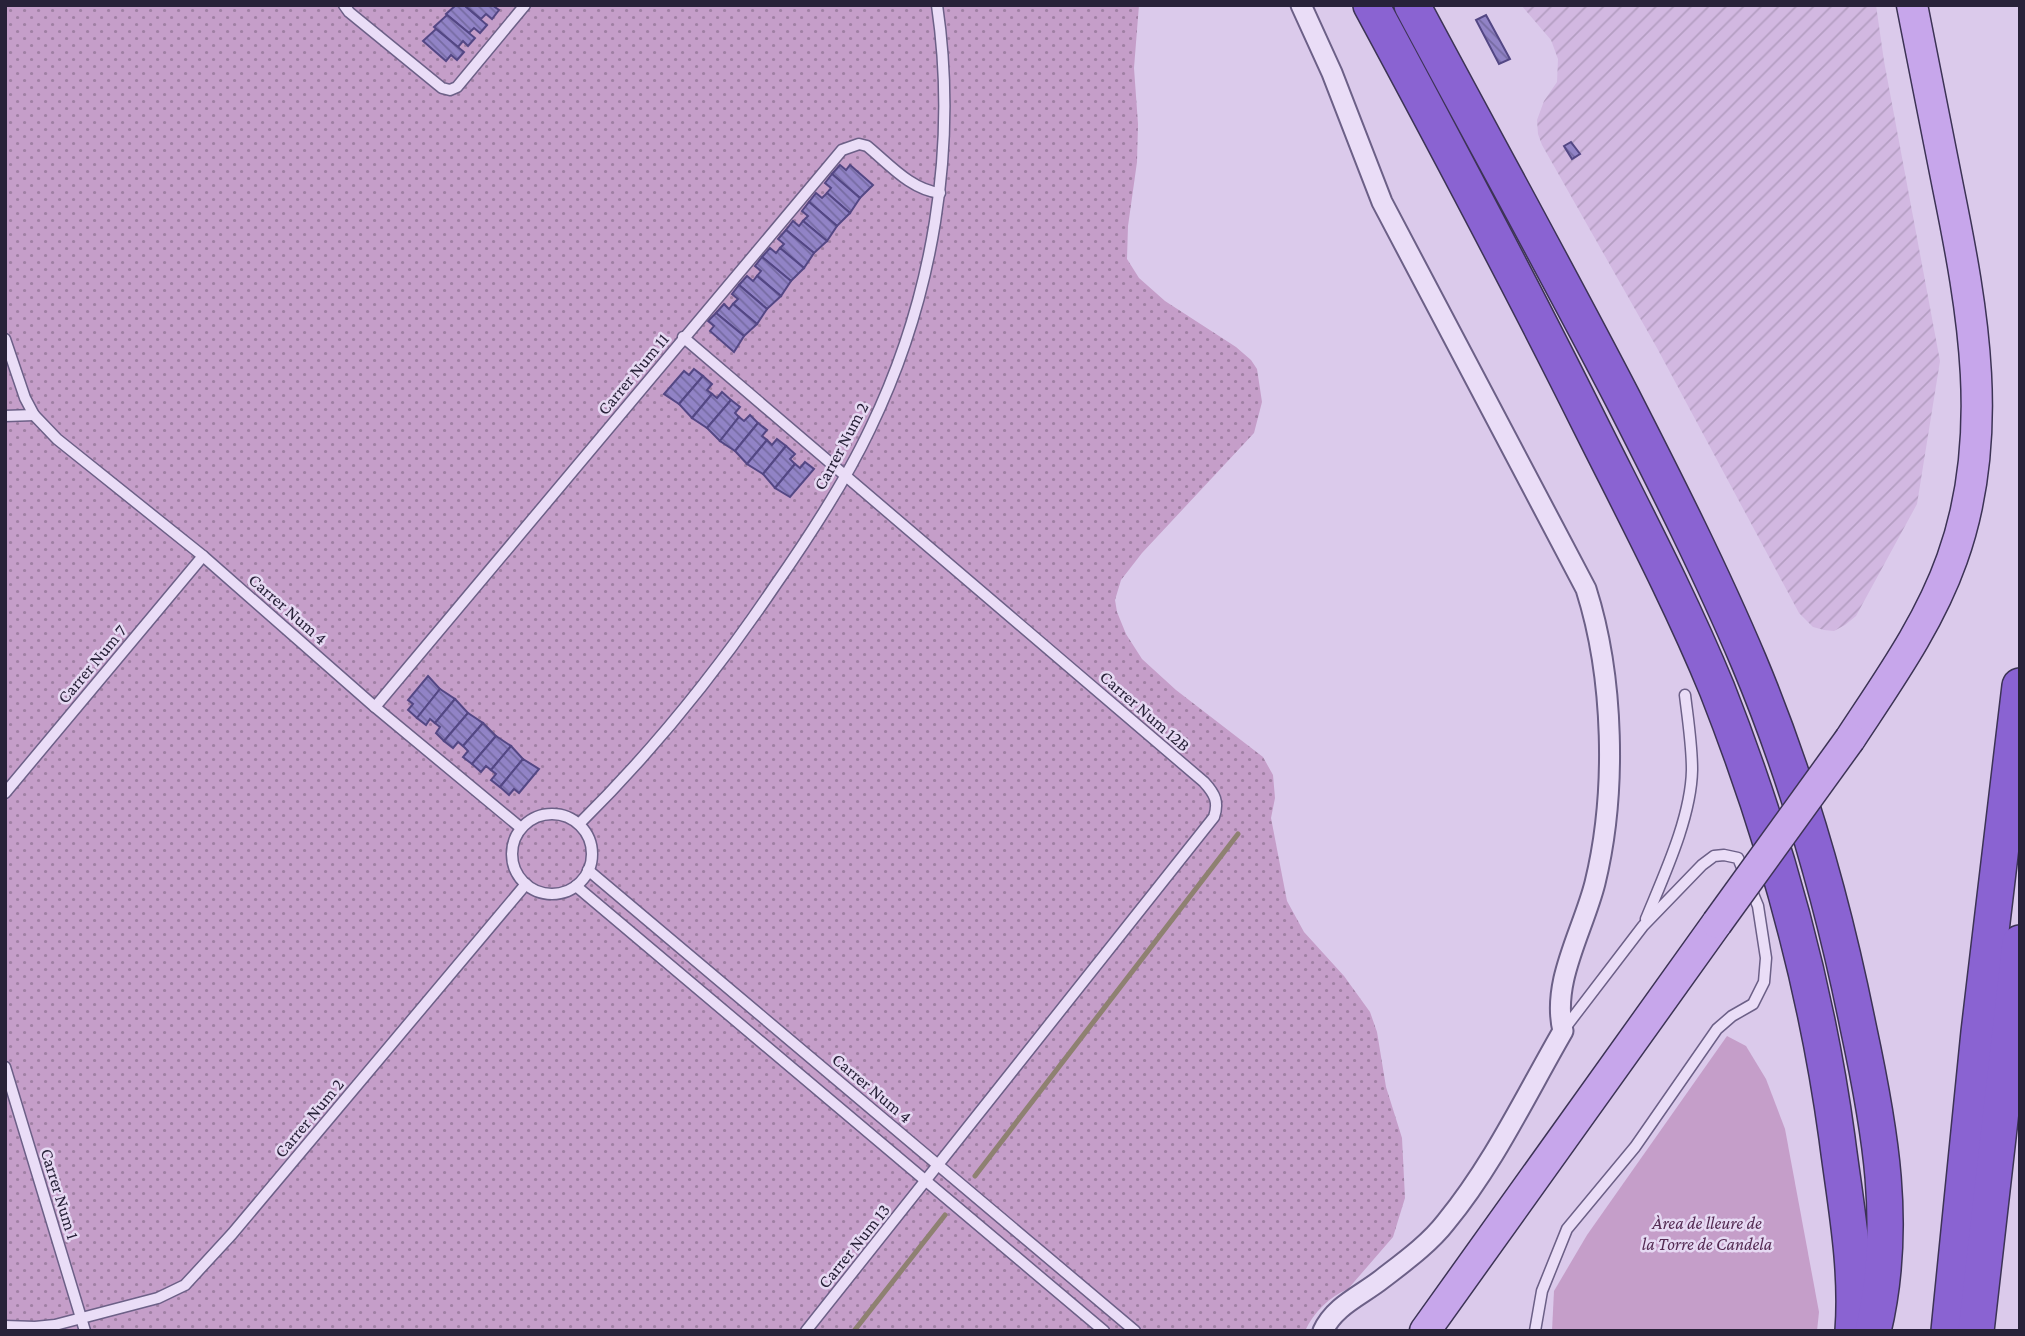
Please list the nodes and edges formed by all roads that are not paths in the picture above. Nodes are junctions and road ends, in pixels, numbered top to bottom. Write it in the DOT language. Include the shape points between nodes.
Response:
graph roads {
  1 [pos="344,5"];
  2 [pos="525,5"];
  3 [pos="937,5"];
  4 [pos="1301,5"];
  5 [pos="1371,5"];
  6 [pos="1412,5"];
  7 [pos="1912,5"];
  8 [pos="940,192"];
  9 [pos="683,337"];
  10 [pos="5,340"];
  11 [pos="5,415"];
  12 [pos="34,415"];
  13 [pos="845,475"];
  14 [pos="204,556"];
  15 [pos="2020,686"];
  16 [pos="1685,695"];
  17 [pos="375,706"];
  18 [pos="5,793"];
  19 [pos="579,824"];
  20 [pos="522,828"];
  21 [pos="589,870"];
  22 [pos="526,884"];
  23 [pos="576,886"];
  24 [pos="1643,926"];
  25 [pos="2020,943"];
  26 [pos="1563,1031"];
  27 [pos="5,1067"];
  28 [pos="939,1164"];
  29 [pos="926,1181"];
  30 [pos="80,1319"];
  31 [pos="5,1326"];
  32 [pos="85,1331"];
  33 [pos="806,1331"];
  34 [pos="1104,1331"];
  35 [pos="1135,1331"];
  36 [pos="1323,1331"];
  37 [pos="1425,1331"];
  38 [pos="1535,1331"];
  39 [pos="1853,1331"];
  40 [pos="1873,1331"];
  41 [pos="1949,1331"];
  42 [pos="1976,1331"];
  1 -- 2 [label="lane" via="450,90"];
  3 -- 8 [label="lane, Carrer Num 2" via="944,114"];
  4 -- 26 [label="street" via="1382,202 1580,577 1596,619 1609,757 1606,828 1592,893 1567,968 1558,1012"];
  5 -- 39 [label="highway" via="1480,206 1661,567 1715,686 1748,774 1818,1019 1843,1184"];
  6 -- 40 [label="highway" via="1698,546 1750,664 1782,752 1845,960 1880,1137 1887,1218"];
  7 -- 37 [label="main road, bridge" via="1975,341 1975,441 1965,514 1952,559 1901,662 1850,738"];
  8 -- 9 [label="lane, Carrer Num 11" via="917,187 867,146 842,150"];
  8 -- 13 [label="lane, Carrer Num 2" via="906,340 890,386"];
  9 -- 13 [label="lane, Carrer Num 12B"];
  9 -- 17 [label="lane, Carrer Num 11"];
  10 -- 12 [label="lane"];
  11 -- 12 [label="lane"];
  12 -- 14 [label="lane, Carrer Num 4" via="57,439"];
  13 -- 19 [label="lane, Carrer Num 2" via="736,644 645,755"];
  13 -- 28 [label="lane, Carrer Num 12B" via="1204,782 1214,792 1217,806 1214,817"];
  14 -- 17 [label="lane, Carrer Num 4"];
  14 -- 18 [label="lane, Carrer Num 7"];
  15 -- 41 [label="highway"];
  16 -- 24 [label="lane" via="1692,774 1684,815"];
  17 -- 20 [label="lane, Carrer Num 4"];
  19 -- 20 [label="lane" via="550,813"];
  19 -- 21 [label="lane" via="590,842"];
  20 -- 22 [label="lane" via="512,846 512,859"];
  21 -- 23 [label="lane"];
  21 -- 28 [label="lane, Carrer Num 4"];
  22 -- 23 [label="lane" via="547,894"];
  22 -- 30 [label="lane, Carrer Num 2" via="185,1285 158,1298"];
  23 -- 29 [label="lane, Carrer Num 4"];
  24 -- 26 [label="lane"];
  24 -- 38 [label="lane" via="1714,856 1738,858 1758,906 1766,958 1764,982 1753,1004 1717,1029 1635,1147 1567,1229 1542,1291"];
  25 -- 42 [label="highway"];
  26 -- 36 [label="street" via="1487,1163 1444,1225 1381,1280 1345,1304"];
  27 -- 30 [label="lane, Carrer Num 1"];
  28 -- 29 [label="lane, Carrer Num 12B"];
  28 -- 35 [label="lane, Carrer Num 4"];
  29 -- 33 [label="lane, Carrer Num 13"];
  29 -- 34 [label="lane, Carrer Num 4"];
  30 -- 31 [label="lane, Carrer Num 2" via="35,1327"];
  30 -- 32 [label="lane, Carrer Num 1"];
}
